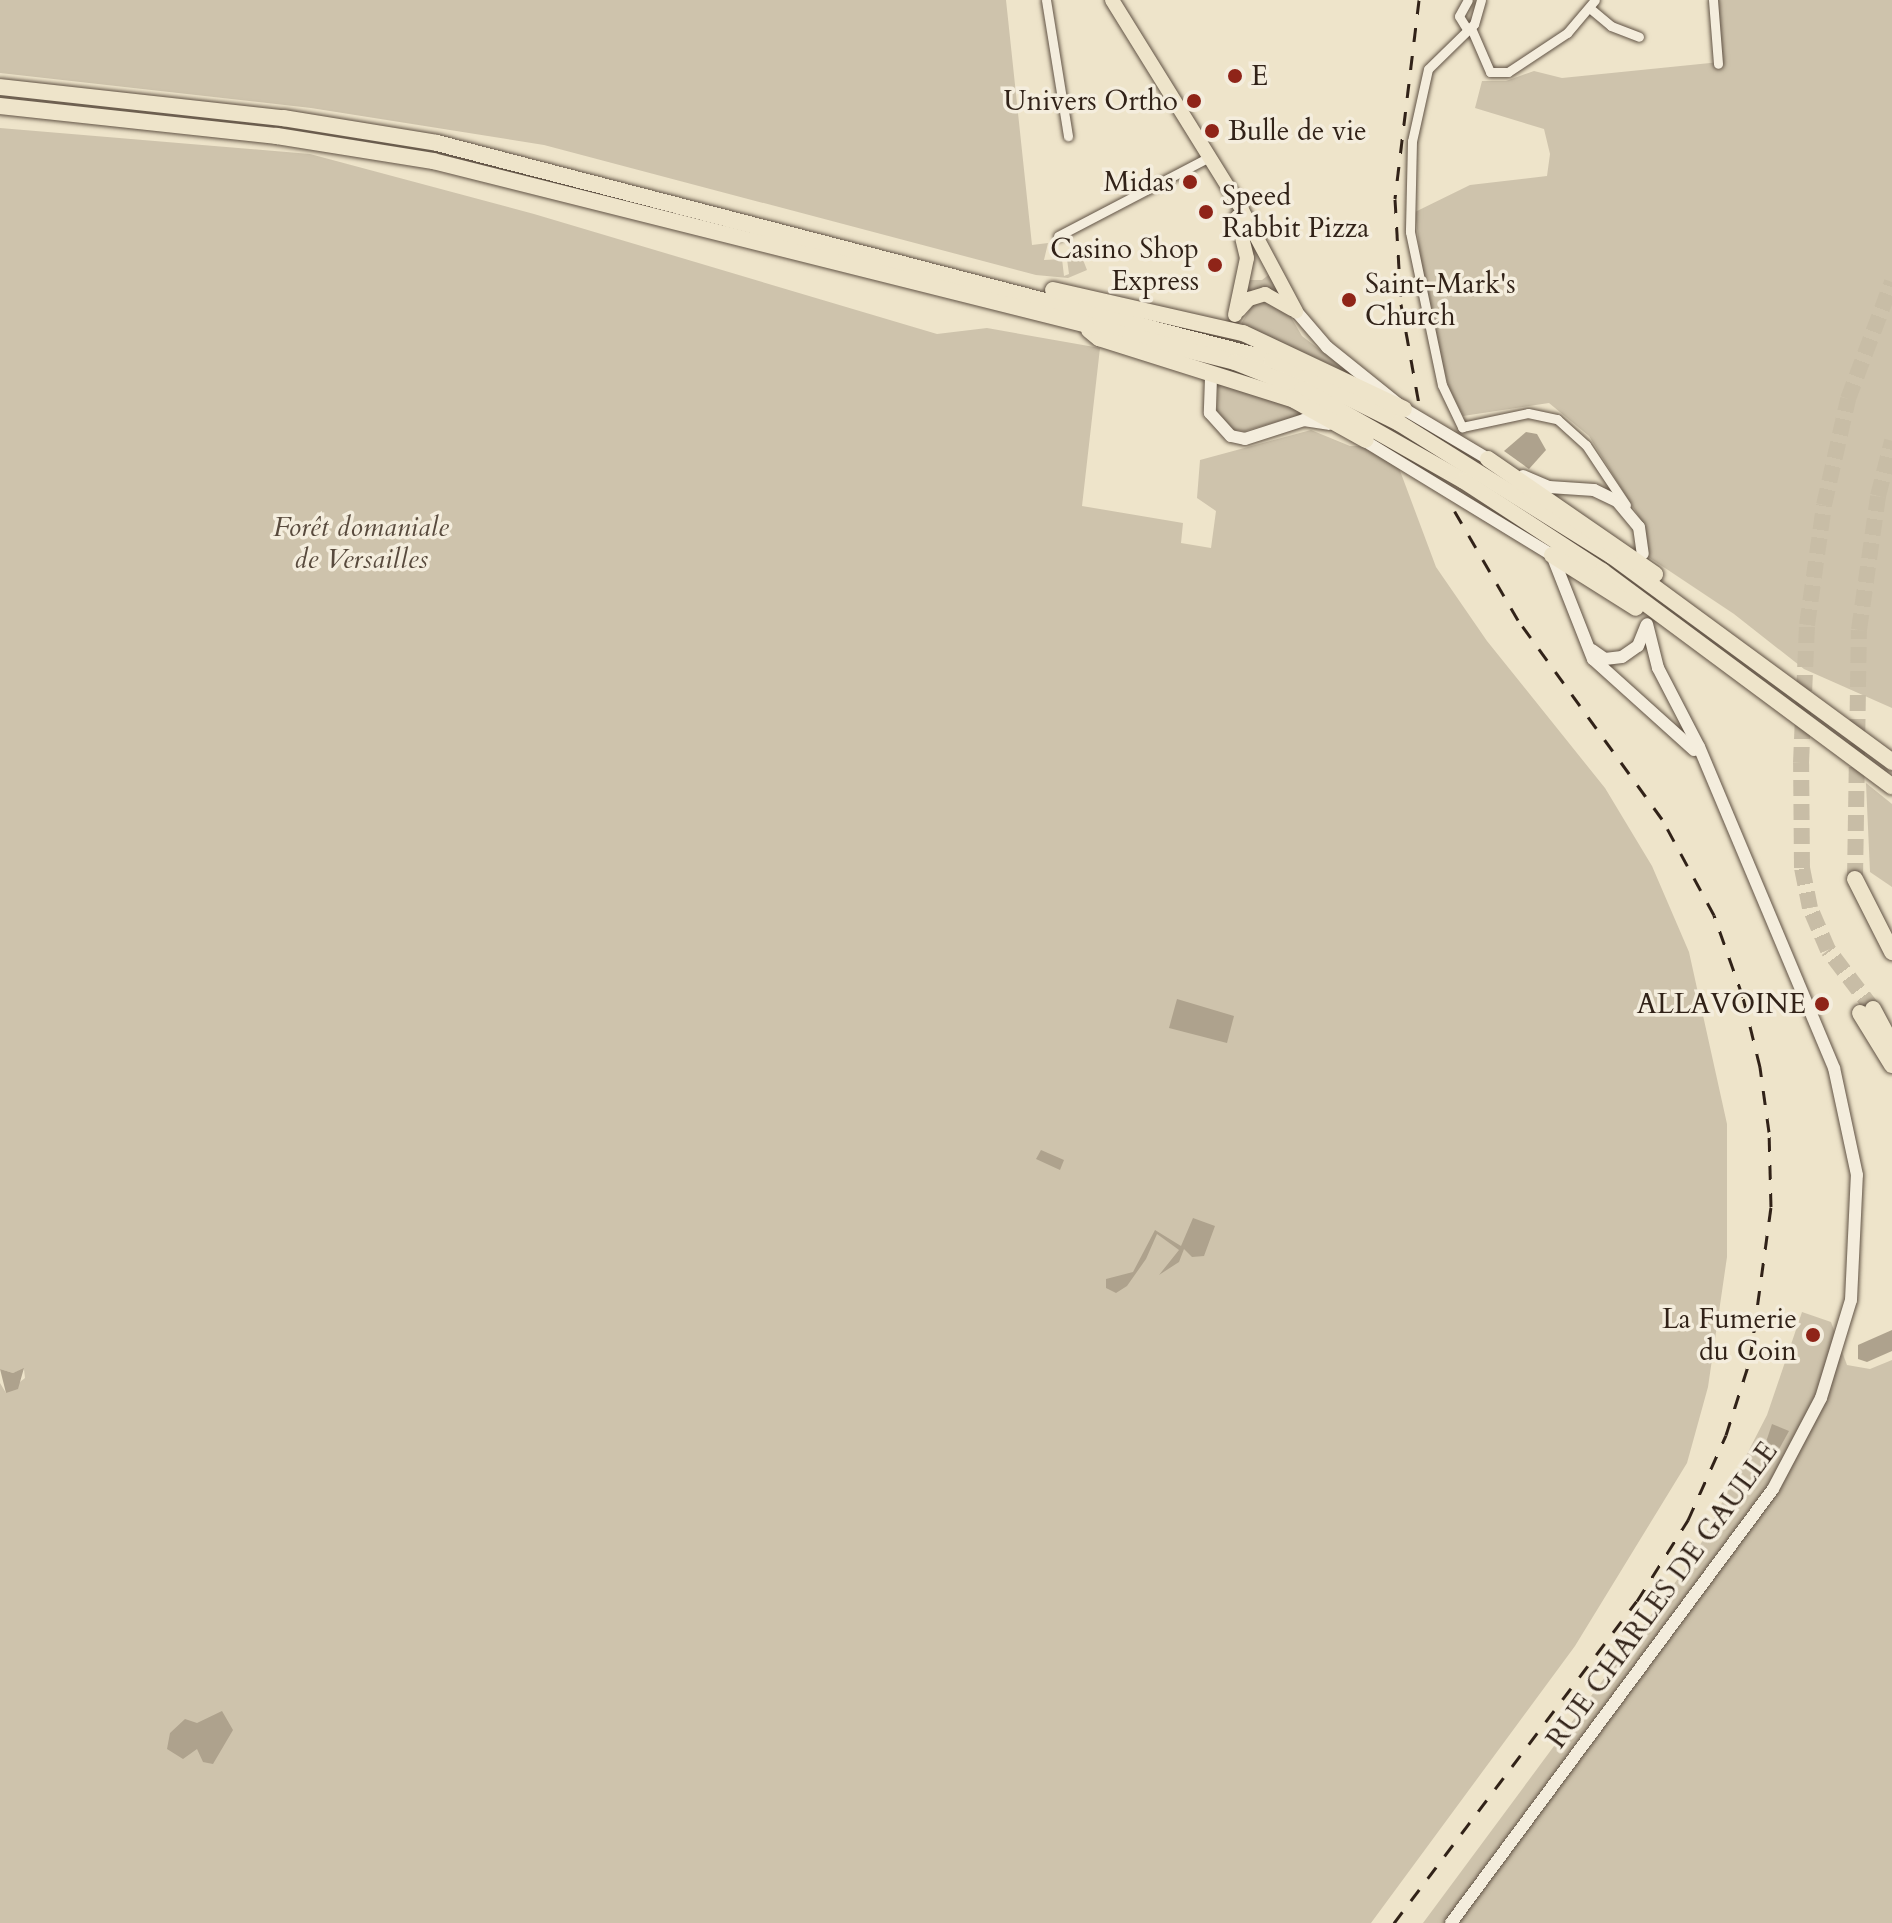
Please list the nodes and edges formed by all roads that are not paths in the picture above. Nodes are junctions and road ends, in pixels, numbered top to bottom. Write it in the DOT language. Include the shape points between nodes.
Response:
graph roads {
  1 [pos="1046,0"];
  2 [pos="1112,0"];
  3 [pos="1468,0"];
  4 [pos="1481,0"];
  5 [pos="1713,0"];
  6 [pos="1593,5"];
  7 [pos="1469,28"];
  8 [pos="1639,37"];
  9 [pos="1718,64"];
  10 [pos="0,87"];
  11 [pos="0,106"];
  12 [pos="1068,136"];
  13 [pos="1207,158"];
  14 [pos="1223,183"];
  15 [pos="1058,236"];
  16 [pos="1268,263"];
  17 [pos="1246,274"];
  18 [pos="965,277"];
  19 [pos="1296,311"];
  20 [pos="1078,322"];
  21 [pos="1211,378"];
  22 [pos="1404,409"];
  23 [pos="1366,440"];
  24 [pos="1488,459"];
  25 [pos="1631,513"];
  26 [pos="1643,554"];
  27 [pos="1552,555"];
  28 [pos="1670,622"];
  29 [pos="1584,642"];
  30 [pos="1851,732"];
  31 [pos="1892,762"];
  32 [pos="1708,767"];
  33 [pos="1892,786"];
  34 [pos="1855,879"];
  35 [pos="1892,952"];
  36 [pos="1892,1044"];
  37 [pos="1892,1065"];
  38 [pos="1451,1923"];
  1 -- 12 [label="street"];
  2 -- 13 [label="main road"];
  3 -- 7 [label="street" via="1459,16"];
  4 -- 7 [label="street"];
  5 -- 9 [label="street"];
  6 -- 7 [label="street" via="1524,67 1508,72 1490,72"];
  6 -- 8 [label="street" via="1611,26"];
  7 -- 25 [label="street" via="1428,69 1411,164 1414,263 1446,398 1457,425 1466,427 1528,413 1557,419 1586,445"];
  10 -- 18 [label="highway" via="283,118 437,143"];
  11 -- 20 [label="highway" via="277,136 433,161"];
  13 -- 14 [label="main road"];
  13 -- 15 [label="street"];
  14 -- 16 [label="main road"];
  14 -- 17 [label="main road" via="1247,243"];
  16 -- 17 [label="main road" via="1260,274"];
  16 -- 19 [label="main road"];
  17 -- 19 [label="main road" via="1235,315 1249,299 1265,294"];
  18 -- 22 [label="highway" via="987,275 1243,333"];
  18 -- 30 [label="highway" via="1216,342 1272,360 1342,393 1612,556"];
  19 -- 22 [label="main road" via="1327,347"];
  20 -- 23 [label="highway" via="1099,338 1294,400"];
  20 -- 28 [label="highway" via="1235,362 1302,389 1464,481"];
  21 -- 23 [label="main road" via="1210,413 1231,436 1245,439 1313,420"];
  22 -- 24 [label="main road"];
  23 -- 27 [label="main road"];
  24 -- 25 [label="main road" via="1549,487 1605,493"];
  24 -- 30 [label="highway" via="1631,556 1844,717"];
  25 -- 26 [label="main road"];
  27 -- 28 [label="highway" via="1650,618"];
  27 -- 29 [label="main road"];
  28 -- 33 [label="highway"];
  29 -- 32 [label="main road, RUE CHARLES DE GAULLE" via="1601,669 1672,725"];
  29 -- 32 [label="main road, RUE CHARLES DE GAULLE" via="1605,659 1622,657 1638,646 1647,624 1658,668"];
  30 -- 31 [label="highway"];
  32 -- 38 [label="main road, RUE CHARLES DE GAULLE" via="1840,1090 1857,1175 1854,1275 1846,1323 1821,1398 1773,1489"];
  34 -- 35 [label="highway"];
  36 -- 37 [label="highway" via="1866,1011"];
}
